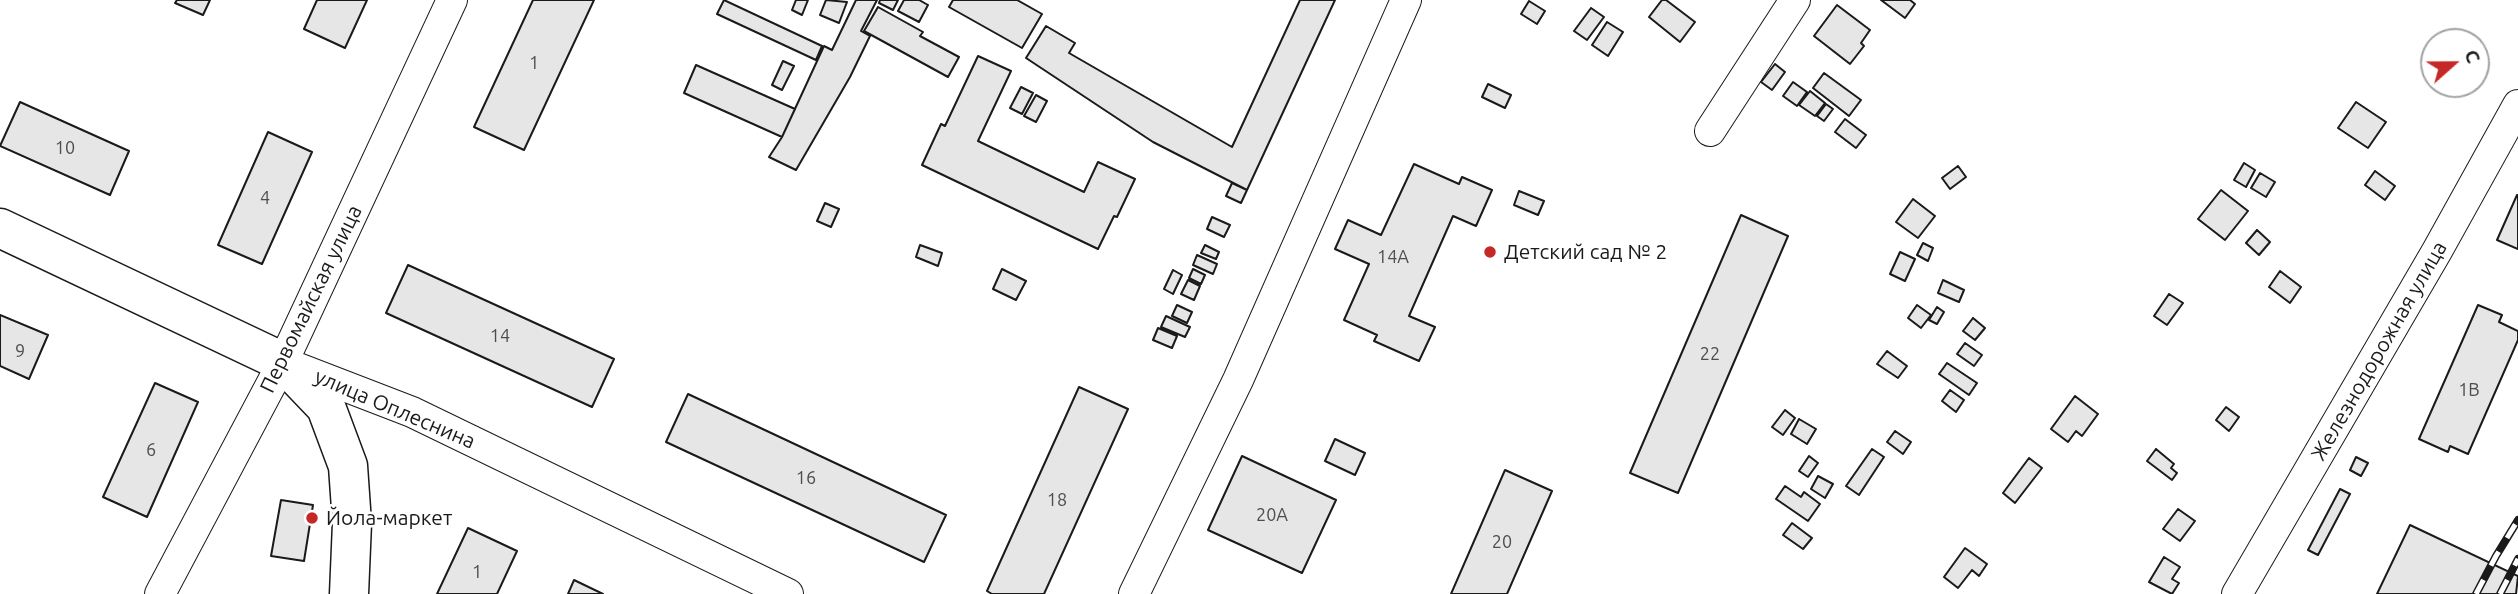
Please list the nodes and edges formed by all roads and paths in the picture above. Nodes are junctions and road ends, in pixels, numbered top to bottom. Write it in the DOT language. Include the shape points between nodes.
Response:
graph roads {
  1 [pos="452,0"];
  2 [pos="1406,0"];
  3 [pos="1795,0"];
  4 [pos="2518,106"];
  5 [pos="1710,131"];
  6 [pos="0,228"];
  7 [pos="283,362"];
  8 [pos="160,594"];
  9 [pos="349,594"];
  10 [pos="788,594"];
  11 [pos="1134,594"];
  12 [pos="2236,594"];
  1 -- 7 [label="street, Первомайская улица"];
  2 -- 11 [label="street" via="1238,380"];
  3 -- 5 [label="street"];
  4 -- 12 [label="street, Железнодорожная улица"];
  6 -- 7 [label="main road, улица Оплеснина"];
  7 -- 8 [label="street, Первомайская улица"];
  7 -- 9 [label="main road" via="326,407 348,466 352,523"];
  7 -- 10 [label="street, улица Оплеснина" via="412,412"];
}
